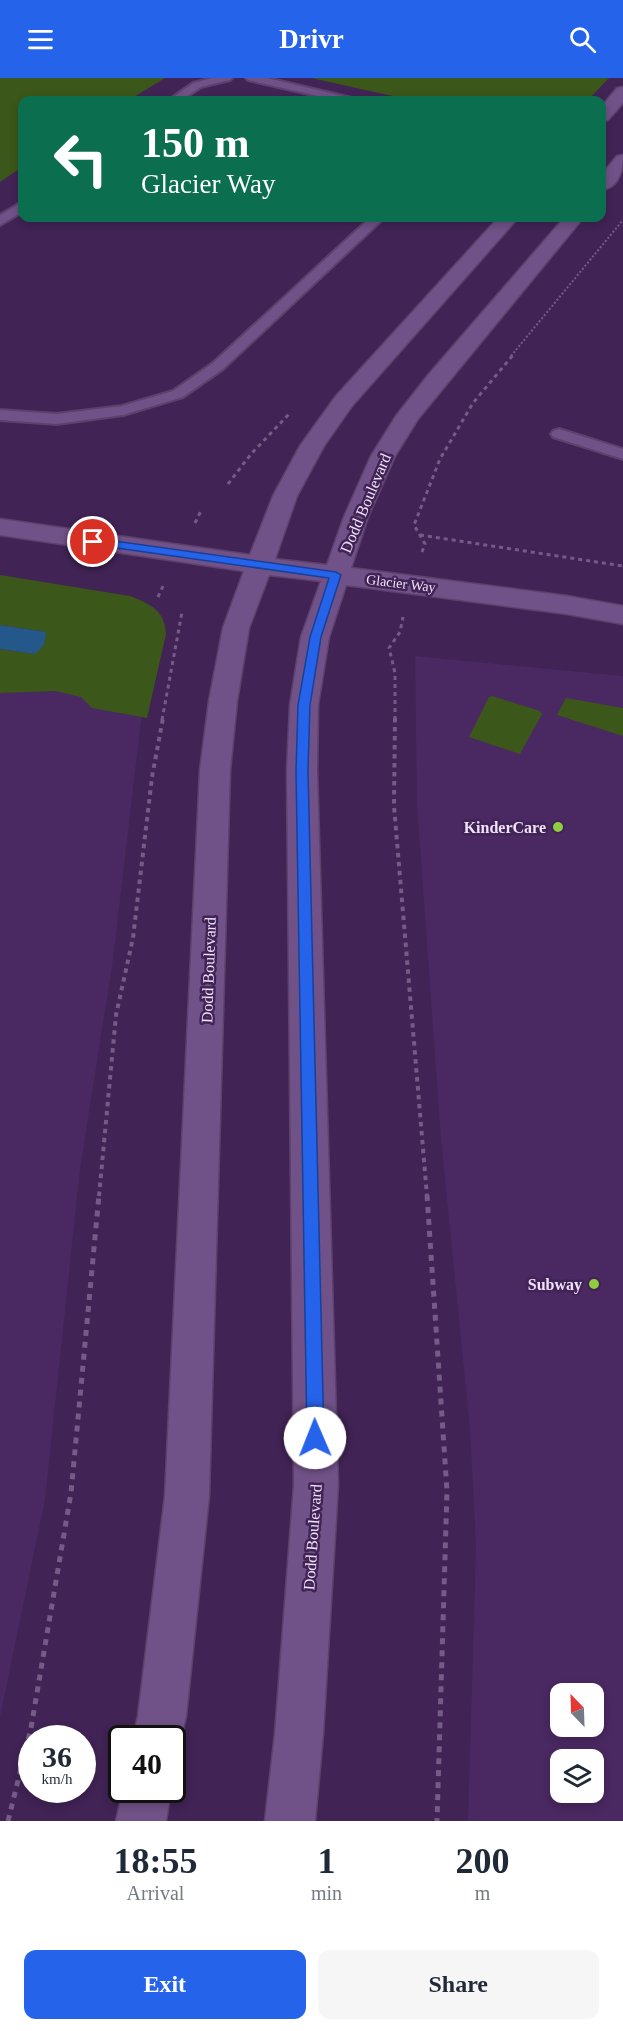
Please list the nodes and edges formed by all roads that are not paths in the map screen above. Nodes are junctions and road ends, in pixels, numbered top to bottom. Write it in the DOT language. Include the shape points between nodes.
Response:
graph roads {
  1 [pos="226,78"];
  2 [pos="252,78"];
  3 [pos="623,92"];
  4 [pos="181,96"];
  5 [pos="331,96"];
  6 [pos="606,111"];
  7 [pos="623,160"];
  8 [pos="606,180"];
  9 [pos="18,209"];
  10 [pos="0,221"];
  11 [pos="373,222"];
  12 [pos="504,222"];
  13 [pos="571,222"];
  14 [pos="0,415"];
  15 [pos="559,434"];
  16 [pos="623,454"];
  17 [pos="0,527"];
  18 [pos="260,565"];
  19 [pos="336,575"];
  20 [pos="623,615"];
  21 [pos="160,1725"];
  22 [pos="145,1803"];
  23 [pos="150,1803"];
  24 [pos="141,1821"];
  25 [pos="153,1821"];
  26 [pos="290,1821"];
  1 -- 4 [label="lane" via="197,86"];
  2 -- 5 [label="lane"];
  3 -- 6 [label="street"];
  7 -- 8 [label="street"];
  9 -- 10 [label="lane"];
  11 -- 14 [label="lane" via="218,366 178,394 123,410 57,419"];
  12 -- 18 [label="street, Dodd Boulevard" via="344,401 312,446 285,496"];
  13 -- 19 [label="street, Dodd Boulevard" via="408,416 383,456"];
  15 -- 16 [label="lane"];
  17 -- 18 [label="street, Glacier Way"];
  18 -- 19 [label="street, Glacier Way"];
  18 -- 21 [label="street, Dodd Boulevard" via="235,631 215,770 187,1496"];
  19 -- 20 [label="street, Glacier Way"];
  19 -- 26 [label="street, Dodd Boulevard" via="315,637 304,705 302,771 316,1485"];
  22 -- 24 [label="street"];
  23 -- 25 [label="street"];
}
